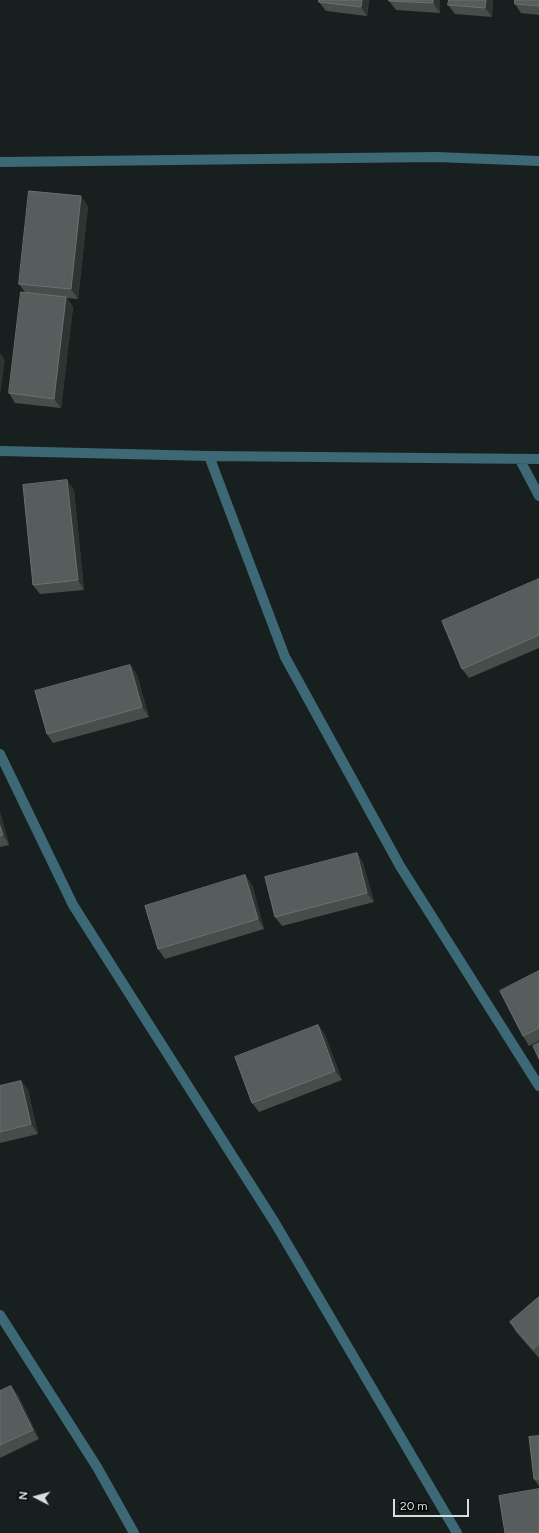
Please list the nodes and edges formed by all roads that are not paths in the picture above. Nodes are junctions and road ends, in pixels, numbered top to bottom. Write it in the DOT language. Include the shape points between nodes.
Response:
graph roads {
  1 [pos="539,161"];
  2 [pos="0,162"];
  3 [pos="0,451"];
  4 [pos="209,456"];
  5 [pos="539,459"];
  6 [pos="520,460"];
  7 [pos="539,496"];
  8 [pos="0,754"];
  9 [pos="539,1086"];
  10 [pos="0,1315"];
  11 [pos="134,1533"];
  12 [pos="457,1533"];
  1 -- 2 [label="street" via="436,157"];
  3 -- 4 [label="street"];
  4 -- 6 [label="street"];
  4 -- 9 [label="street" via="285,657 400,866"];
  5 -- 6 [label="street"];
  6 -- 7 [label="street"];
  8 -- 12 [label="street" via="73,905 275,1223"];
  10 -- 11 [label="street" via="97,1467"];
}
